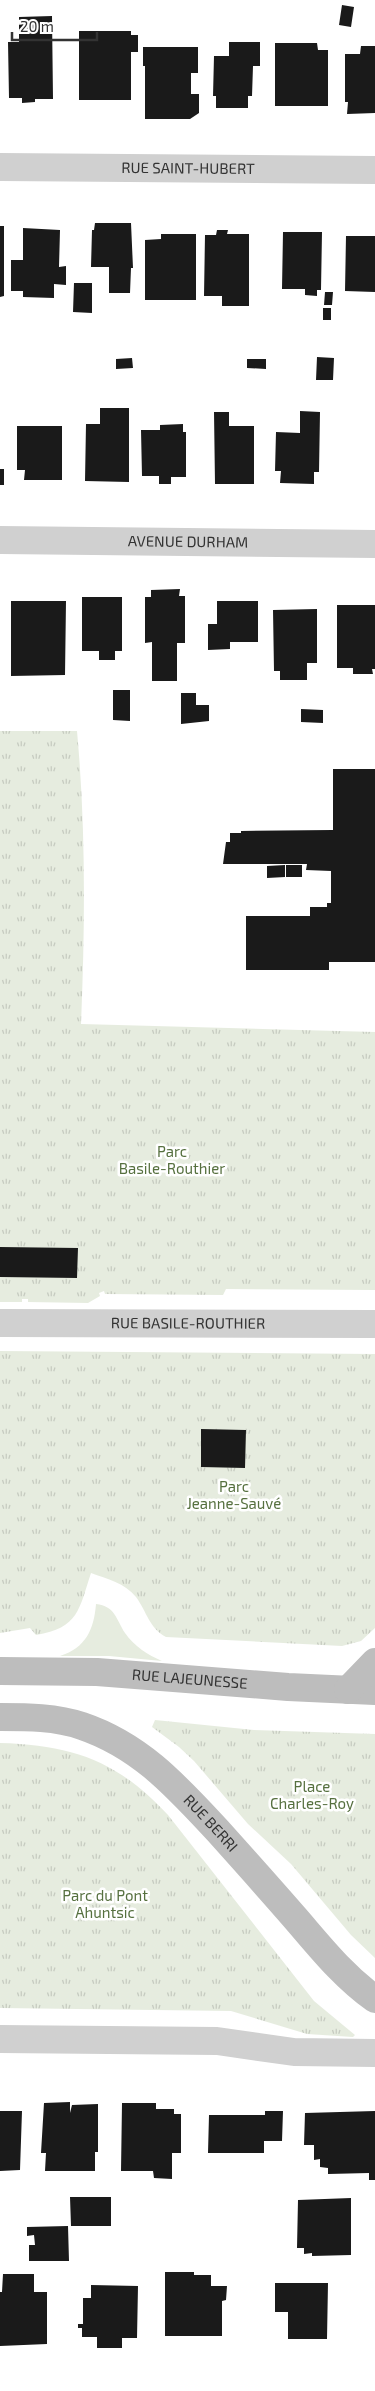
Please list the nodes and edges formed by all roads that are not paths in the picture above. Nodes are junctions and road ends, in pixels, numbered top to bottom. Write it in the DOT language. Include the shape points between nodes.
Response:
graph roads {
  1 [pos="0,166"];
  2 [pos="375,170"];
  3 [pos="0,540"];
  4 [pos="375,544"];
  5 [pos="0,1323"];
  6 [pos="375,1324"];
  7 [pos="375,1662"];
  8 [pos="2,1671"];
  9 [pos="348,1690"];
  10 [pos="375,1691"];
  11 [pos="2,1717"];
  12 [pos="375,1999"];
  13 [pos="0,2039"];
  14 [pos="375,2054"];
  1 -- 2 [label="street, RUE SAINT-HUBERT"];
  3 -- 4 [label="street, AVENUE DURHAM"];
  5 -- 6 [label="street, RUE BASILE-ROUTHIER"];
  7 -- 9 [label="main road"];
  8 -- 9 [label="main road, RUE LAJEUNESSE" via="121,1673"];
  9 -- 10 [label="main road, RUE LAJEUNESSE"];
  11 -- 12 [label="main road, RUE BERRI" via="48,1719 82,1726 112,1739 154,1766 190,1800 326,1956"];
  13 -- 14 [label="street" via="217,2041 294,2052"];
}
